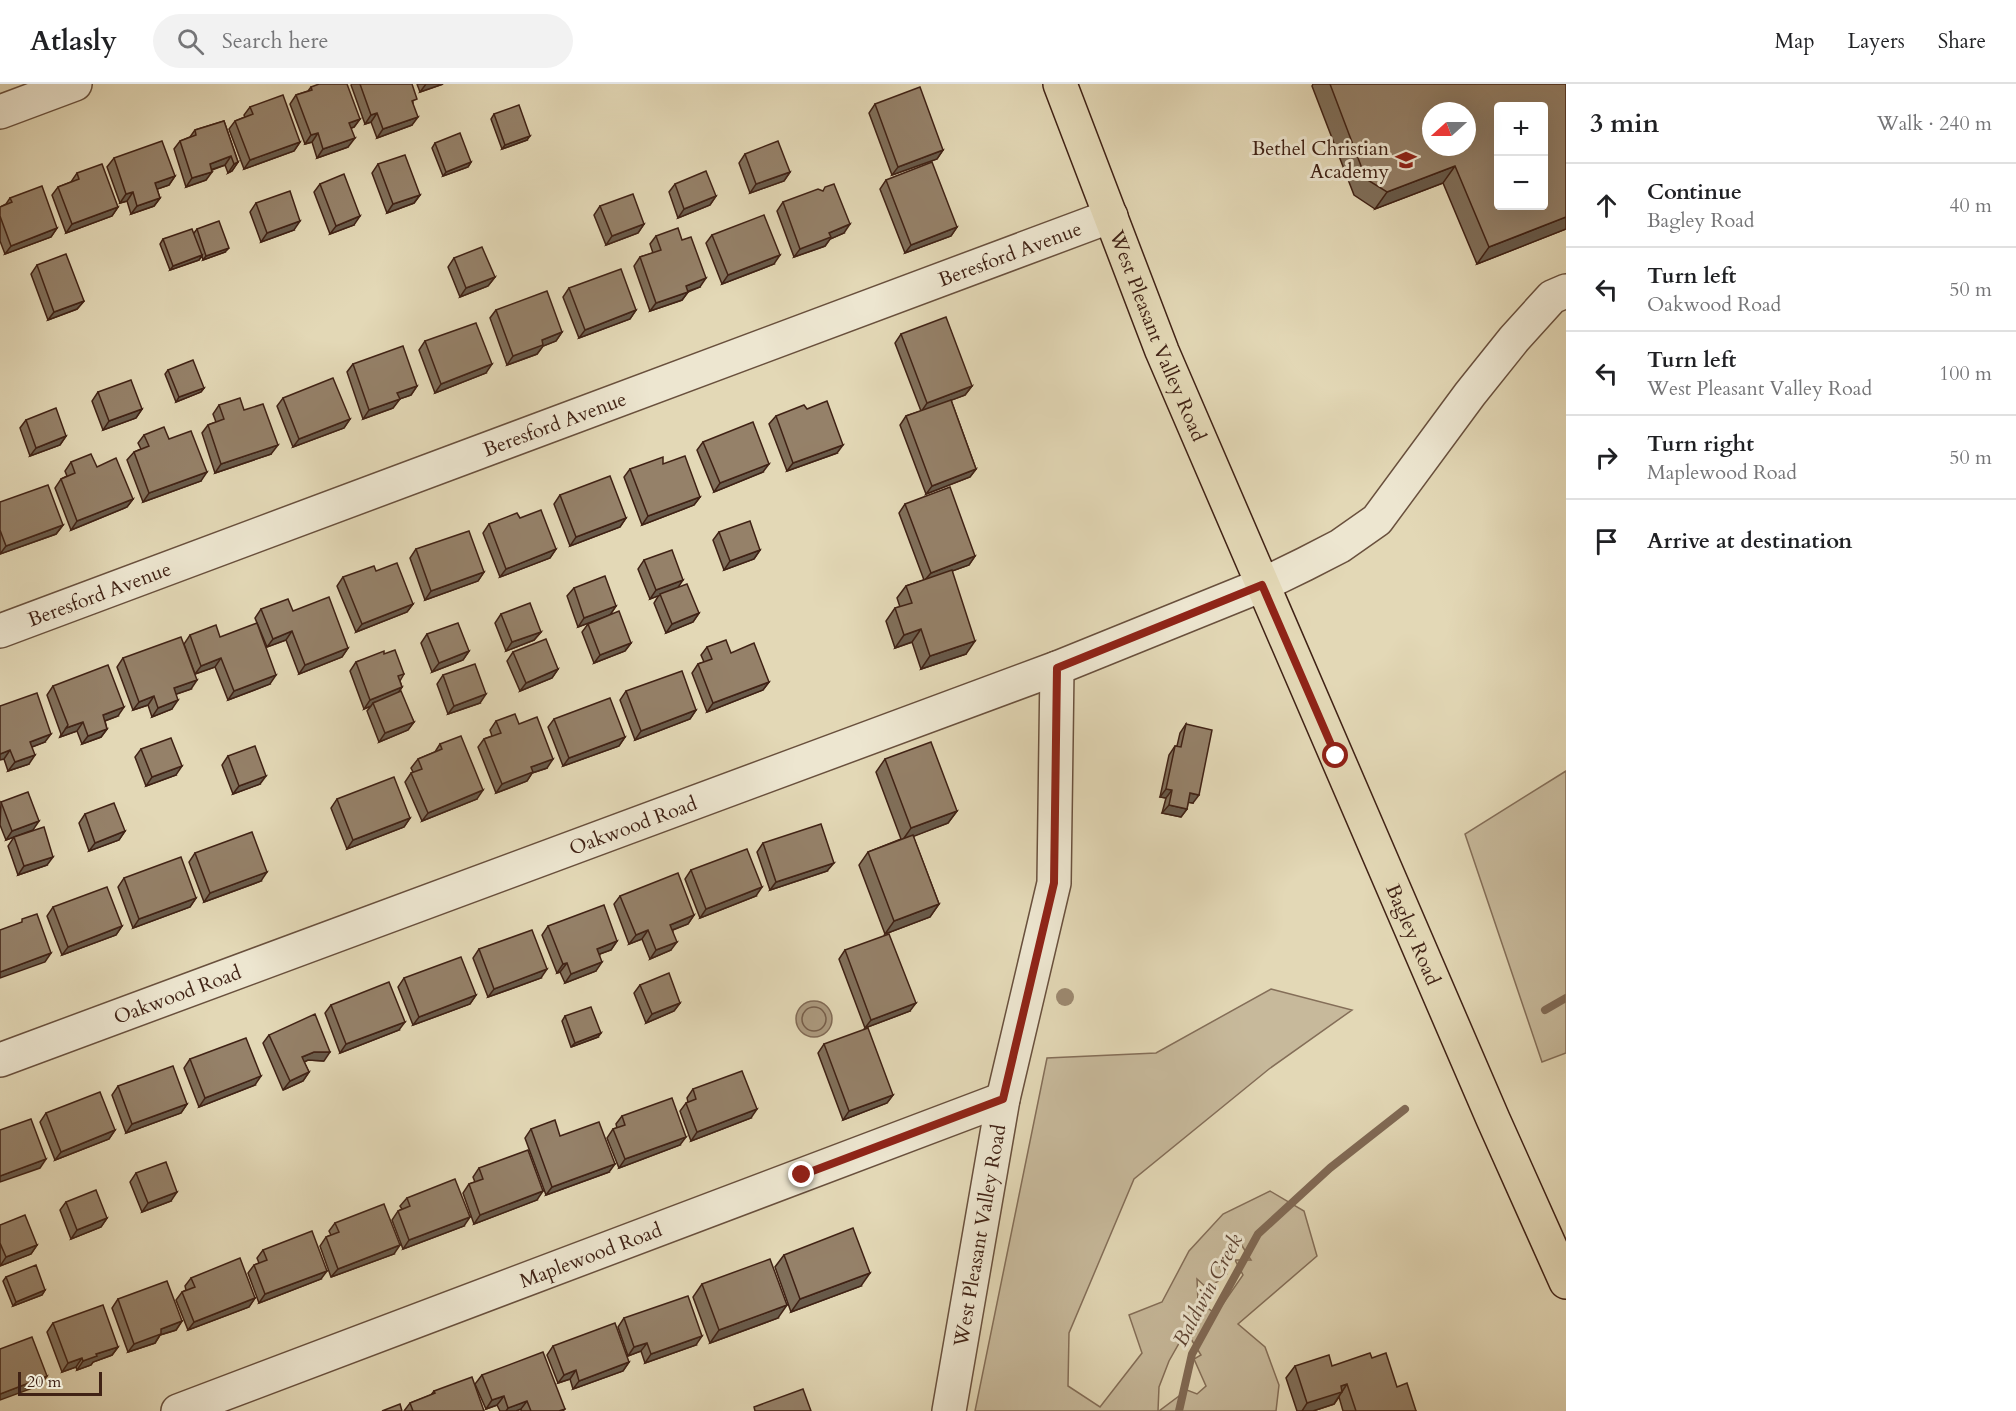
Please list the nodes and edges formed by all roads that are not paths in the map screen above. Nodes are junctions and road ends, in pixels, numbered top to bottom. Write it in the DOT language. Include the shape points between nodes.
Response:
graph roads {
  1 [pos="75,84"];
  2 [pos="1060,84"];
  3 [pos="0,112"];
  4 [pos="1111,216"];
  5 [pos="1566,291"];
  6 [pos="1262,585"];
  7 [pos="0,632"];
  8 [pos="1057,668"];
  9 [pos="0,1060"];
  10 [pos="1003,1099"];
  11 [pos="1566,1282"];
  12 [pos="178,1411"];
  13 [pos="949,1411"];
  1 -- 3 [label="street"];
  2 -- 4 [label="main road, West Pleasant Valley Road"];
  4 -- 6 [label="main road, West Pleasant Valley Road" via="1162,351"];
  4 -- 7 [label="street, Beresford Avenue"];
  5 -- 6 [label="street, Oakwood Road" via="1552,297 1514,339 1377,520 1340,546"];
  6 -- 8 [label="street, Oakwood Road"];
  6 -- 11 [label="main road, Bagley Road"];
  8 -- 9 [label="street, Oakwood Road"];
  8 -- 10 [label="street, West Pleasant Valley Road" via="1054,883"];
  10 -- 12 [label="street, Maplewood Road"];
  10 -- 13 [label="street, West Pleasant Valley Road"];
}
